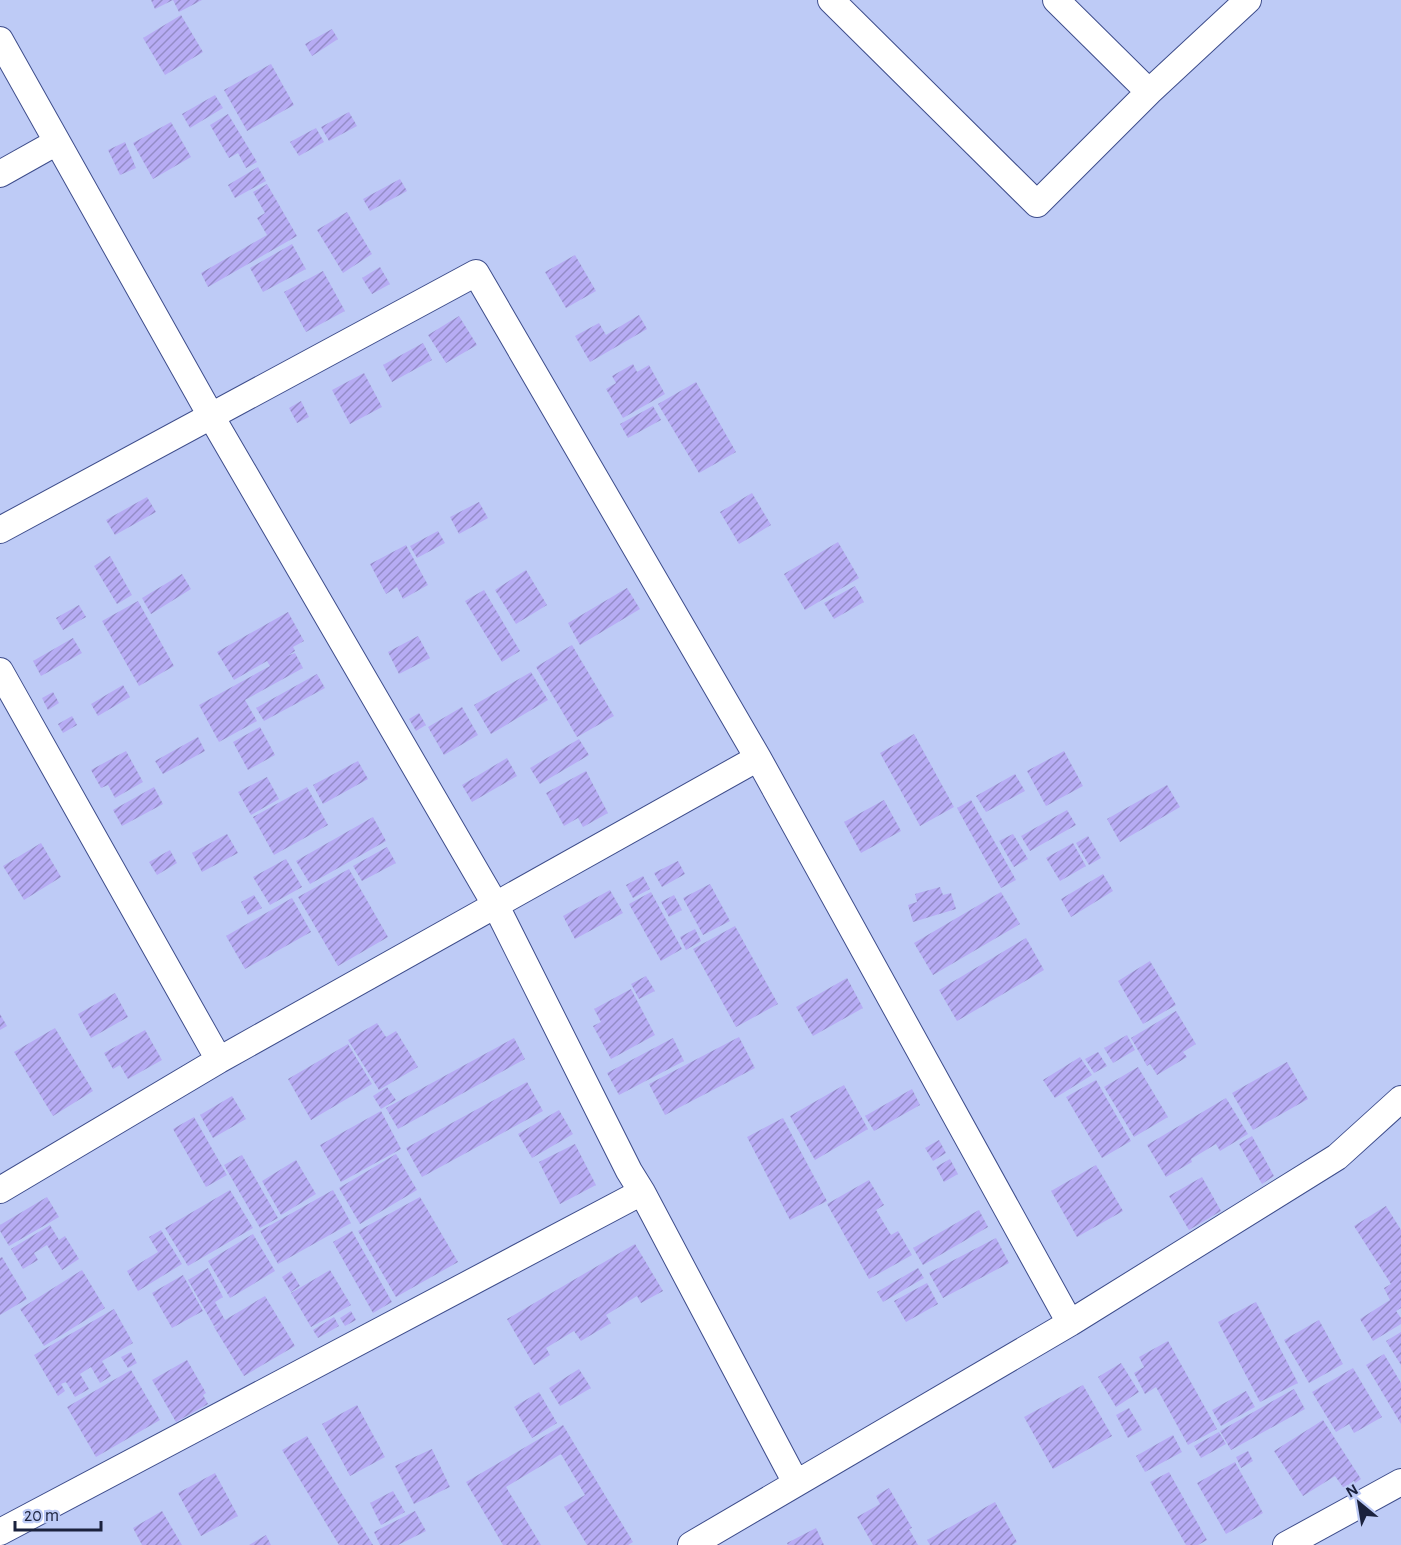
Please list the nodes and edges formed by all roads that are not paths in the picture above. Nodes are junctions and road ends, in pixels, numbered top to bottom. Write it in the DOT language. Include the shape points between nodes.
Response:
graph roads {
  1 [pos="831,0"];
  2 [pos="1056,0"];
  3 [pos="1248,0"];
  4 [pos="0,40"];
  5 [pos="1149,92"];
  6 [pos="57,141"];
  7 [pos="0,174"];
  8 [pos="211,416"];
  9 [pos="0,530"];
  10 [pos="0,671"];
  11 [pos="758,758"];
  12 [pos="496,906"];
  13 [pos="219,1060"];
  14 [pos="1401,1099"];
  15 [pos="0,1190"];
  16 [pos="642,1192"];
  17 [pos="1070,1323"];
  18 [pos="1401,1482"];
  19 [pos="796,1483"];
  20 [pos="0,1532"];
  21 [pos="692,1545"];
  22 [pos="1286,1545"];
  1 -- 5 [label="street" via="1037,204"];
  2 -- 5 [label="street"];
  3 -- 5 [label="street"];
  4 -- 6 [label="street"];
  6 -- 7 [label="street"];
  6 -- 8 [label="street"];
  8 -- 9 [label="street"];
  8 -- 11 [label="street" via="476,273"];
  8 -- 12 [label="street"];
  10 -- 13 [label="street"];
  11 -- 12 [label="street"];
  11 -- 17 [label="street"];
  12 -- 13 [label="street"];
  12 -- 16 [label="street"];
  13 -- 15 [label="street"];
  14 -- 17 [label="street" via="1337,1157"];
  16 -- 19 [label="street"];
  16 -- 20 [label="street"];
  17 -- 19 [label="street"];
  18 -- 22 [label="street"];
  19 -- 21 [label="street"];
}
